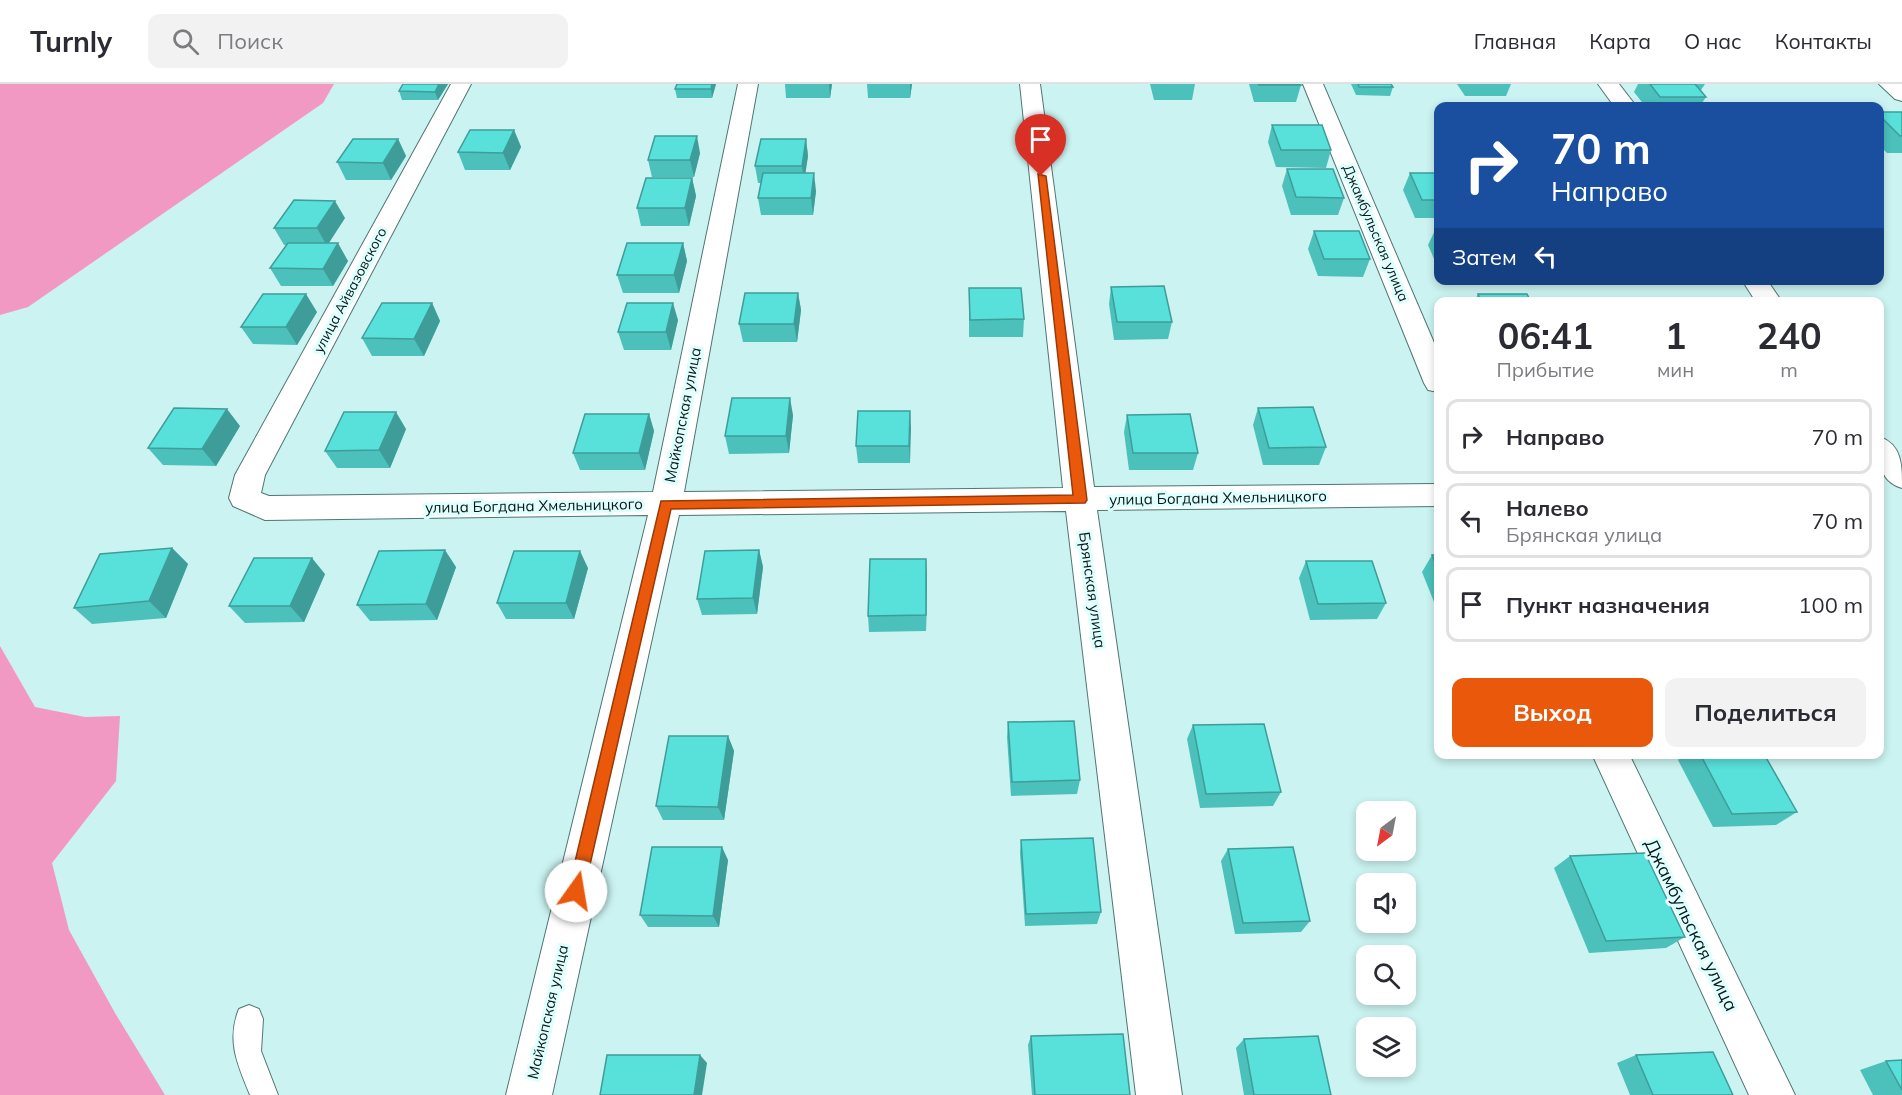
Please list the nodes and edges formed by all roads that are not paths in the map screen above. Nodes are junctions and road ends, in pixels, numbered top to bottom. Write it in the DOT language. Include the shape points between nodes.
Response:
graph roads {
  1 [pos="461,84"];
  2 [pos="748,84"];
  3 [pos="1030,84"];
  4 [pos="1313,84"];
  5 [pos="1608,84"];
  6 [pos="1889,84"];
  7 [pos="1902,95"];
  8 [pos="1621,102"];
  9 [pos="1434,373"];
  10 [pos="1884,453"];
  11 [pos="1902,477"];
  12 [pos="1884,493"];
  13 [pos="1902,493"];
  14 [pos="1434,495"];
  15 [pos="244,498"];
  16 [pos="1080,500"];
  17 [pos="666,504"];
  18 [pos="1612,759"];
  19 [pos="249,1019"];
  20 [pos="264,1095"];
  21 [pos="529,1095"];
  22 [pos="1159,1095"];
  23 [pos="1772,1095"];
  1 -- 15 [label="street, улица Айвазовского" via="250,475"];
  2 -- 17 [label="street, Майкопская улица"];
  3 -- 16 [label="street, Брянская улица"];
  4 -- 9 [label="street, Джамбульская улица"];
  5 -- 8 [label="street"];
  6 -- 7 [label="street"];
  10 -- 11 [label="street"];
  12 -- 13 [label="street"];
  14 -- 16 [label="street, улица Богдана Хмельницкого"];
  15 -- 17 [label="street, улица Богдана Хмельницкого" via="265,508"];
  16 -- 17 [label="street, улица Богдана Хмельницкого"];
  16 -- 22 [label="street, Брянская улица"];
  17 -- 21 [label="street, Майкопская улица"];
  18 -- 23 [label="street, Джамбульская улица"];
  19 -- 20 [label="lane" via="247,1051"];
}
